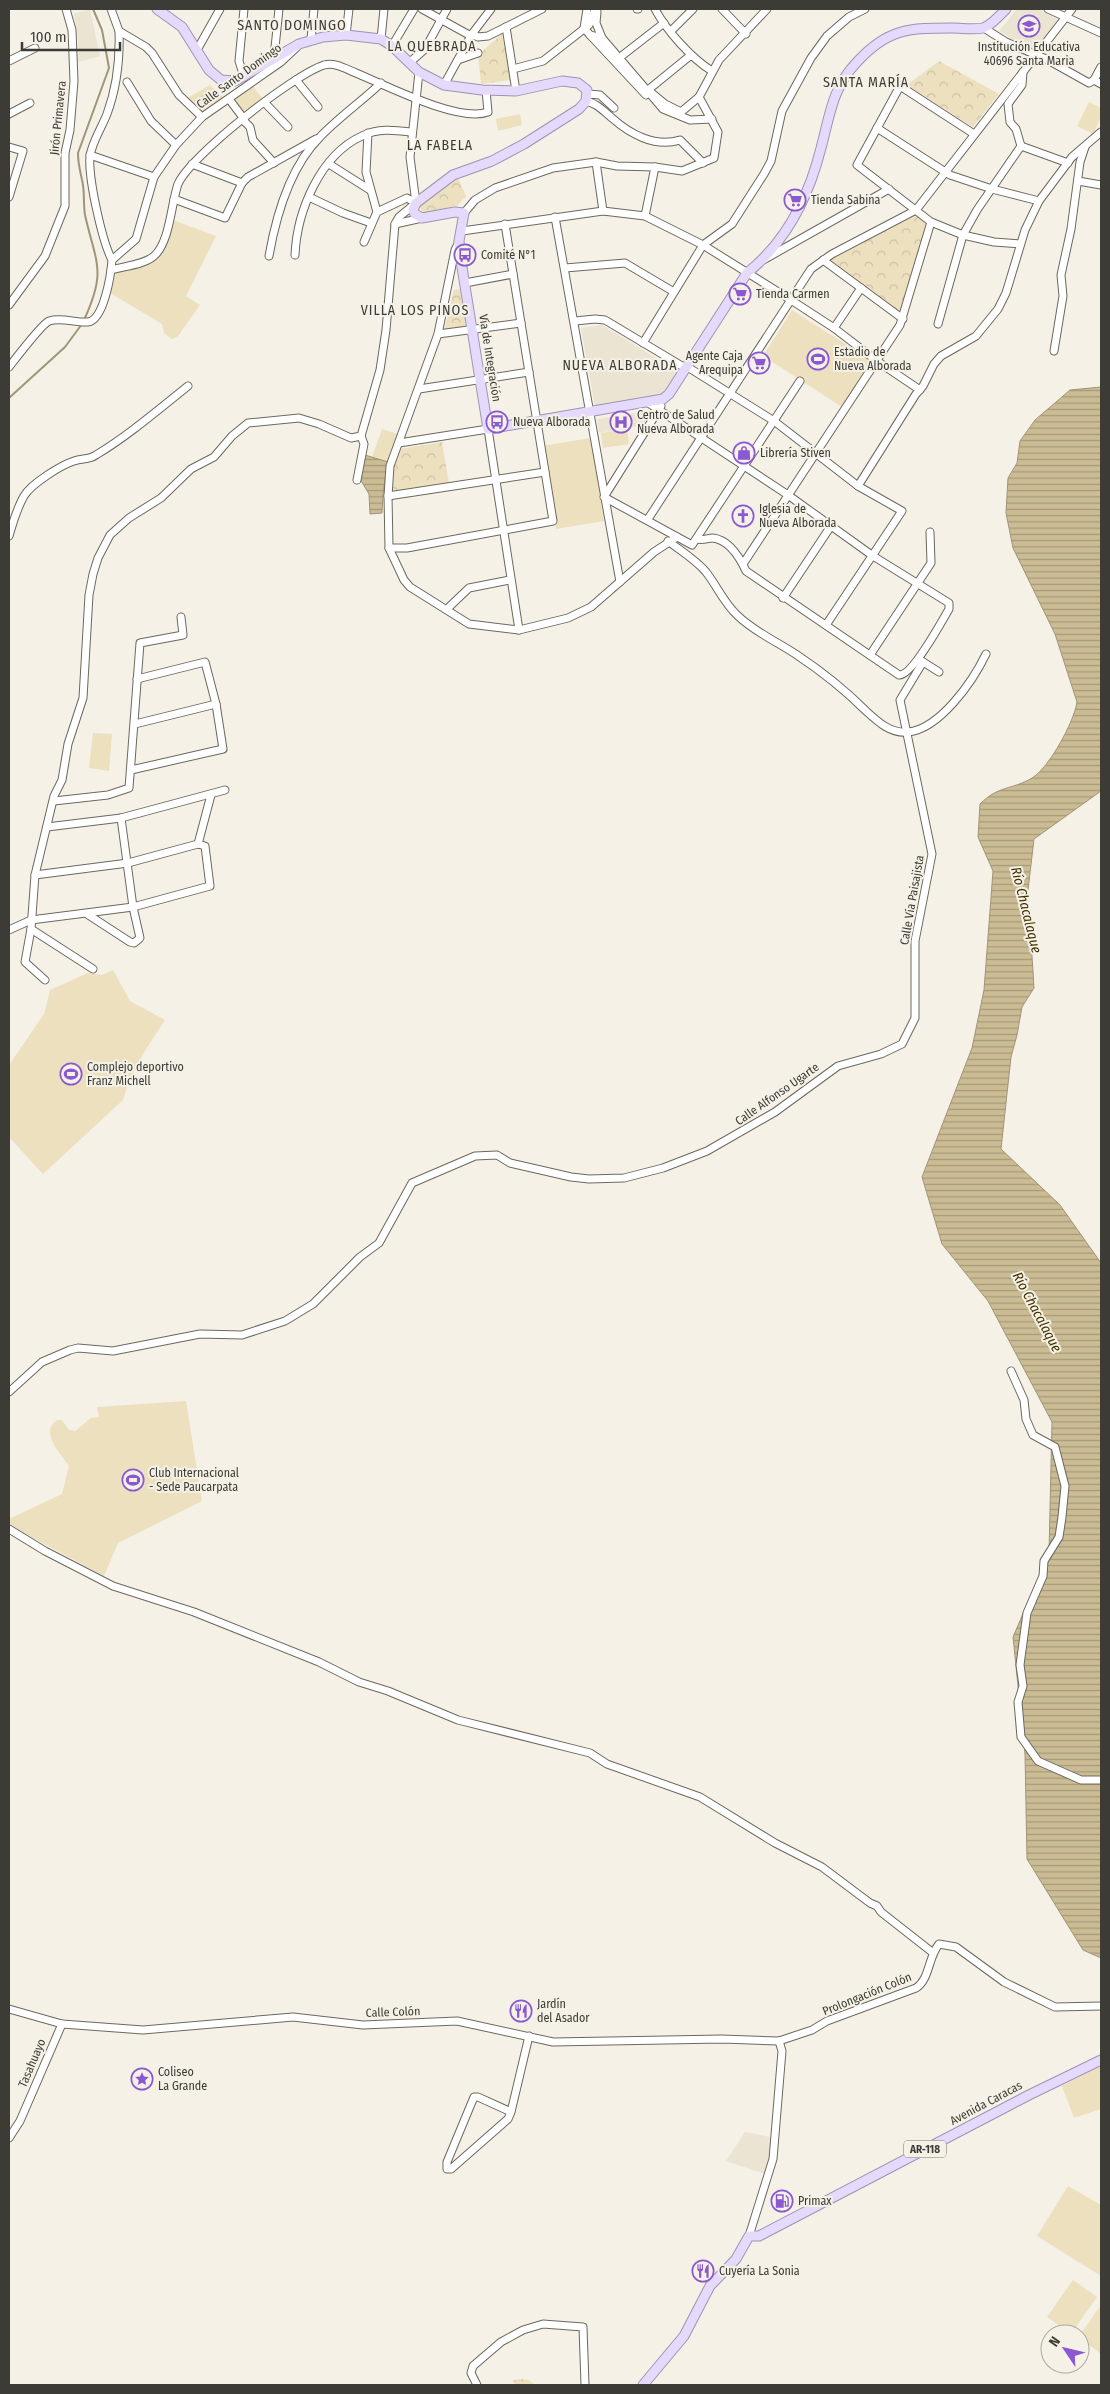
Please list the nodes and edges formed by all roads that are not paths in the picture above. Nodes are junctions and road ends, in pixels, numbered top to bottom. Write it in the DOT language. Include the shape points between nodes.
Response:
graph roads {
  1 [pos="66,9"];
  2 [pos="112,9"];
  3 [pos="157,9"];
  4 [pos="220,9"];
  5 [pos="244,9"];
  6 [pos="278,9"];
  7 [pos="314,9"];
  8 [pos="349,9"];
  9 [pos="384,9"];
  10 [pos="414,9"];
  11 [pos="422,9"];
  12 [pos="447,9"];
  13 [pos="491,9"];
  14 [pos="542,9"];
  15 [pos="587,9"];
  16 [pos="596,9"];
  17 [pos="654,9"];
  18 [pos="693,9"];
  19 [pos="722,9"];
  20 [pos="767,9"];
  21 [pos="865,9"];
  22 [pos="1006,9"];
  23 [pos="1048,9"];
  24 [pos="1072,9"];
  25 [pos="168,12"];
  26 [pos="1066,17"];
  27 [pos="441,21"];
  28 [pos="664,23"];
  29 [pos="506,27"];
  30 [pos="584,28"];
  31 [pos="984,28"];
  32 [pos="119,31"];
  33 [pos="671,31"];
  34 [pos="1101,33"];
  35 [pos="746,34"];
  36 [pos="346,35"];
  37 [pos="472,35"];
  38 [pos="590,35"];
  39 [pos="602,38"];
  40 [pos="311,40"];
  41 [pos="381,40"];
  42 [pos="299,44"];
  43 [pos="392,46"];
  44 [pos="36,48"];
  45 [pos="197,50"];
  46 [pos="478,53"];
  47 [pos="692,55"];
  48 [pos="1036,56"];
  49 [pos="274,57"];
  50 [pos="619,58"];
  51 [pos="458,60"];
  52 [pos="9,61"];
  53 [pos="409,63"];
  54 [pos="1101,67"];
  55 [pos="513,69"];
  56 [pos="712,71"];
  57 [pos="1023,71"];
  58 [pos="419,72"];
  59 [pos="244,77"];
  60 [pos="296,80"];
  61 [pos="1094,80"];
  62 [pos="127,82"];
  63 [pos="381,83"];
  64 [pos="1101,84"];
  65 [pos="444,85"];
  66 [pos="486,90"];
  67 [pos="516,90"];
  68 [pos="648,90"];
  69 [pos="414,96"];
  70 [pos="698,97"];
  71 [pos="587,98"];
  72 [pos="228,99"];
  73 [pos="30,103"];
  74 [pos="265,103"];
  75 [pos="659,106"];
  76 [pos="318,107"];
  77 [pos="614,108"];
  78 [pos="9,114"];
  79 [pos="202,117"];
  80 [pos="244,119"];
  81 [pos="712,119"];
  82 [pos="288,127"];
  83 [pos="877,128"];
  84 [pos="411,132"];
  85 [pos="1101,132"];
  86 [pos="368,133"];
  87 [pos="974,134"];
  88 [pos="319,138"];
  89 [pos="176,145"];
  90 [pos="1086,145"];
  91 [pos="1021,146"];
  92 [pos="9,147"];
  93 [pos="90,155"];
  94 [pos="596,162"];
  95 [pos="274,163"];
  96 [pos="703,163"];
  97 [pos="1068,163"];
  98 [pos="192,164"];
  99 [pos="329,164"];
  100 [pos="655,167"];
  101 [pos="944,173"];
  102 [pos="154,177"];
  103 [pos="1078,181"];
  104 [pos="242,183"];
  105 [pos="1101,185"];
  106 [pos="889,189"];
  107 [pos="992,189"];
  108 [pos="370,190"];
  109 [pos="9,197"];
  110 [pos="309,197"];
  111 [pos="174,199"];
  112 [pos="1039,201"];
  113 [pos="416,203"];
  114 [pos="916,210"];
  115 [pos="603,211"];
  116 [pos="377,212"];
  117 [pos="464,213"];
  118 [pos="645,216"];
  119 [pos="555,217"];
  120 [pos="422,218"];
  121 [pos="931,222"];
  122 [pos="371,223"];
  123 [pos="395,224"];
  124 [pos="505,224"];
  125 [pos="462,231"];
  126 [pos="963,235"];
  127 [pos="459,241"];
  128 [pos="364,242"];
  129 [pos="1020,244"];
  130 [pos="703,245"];
  131 [pos="295,255"];
  132 [pos="269,256"];
  133 [pos="764,259"];
  134 [pos="112,260"];
  135 [pos="822,260"];
  136 [pos="566,268"];
  137 [pos="111,270"];
  138 [pos="748,273"];
  139 [pos="513,274"];
  140 [pos="465,283"];
  141 [pos="861,288"];
  142 [pos="674,292"];
  143 [pos="791,300"];
  144 [pos="9,305"];
  145 [pos="903,319"];
  146 [pos="575,321"];
  147 [pos="521,323"];
  148 [pos="938,324"];
  149 [pos="834,328"];
  150 [pos="473,331"];
  151 [pos="438,334"];
  152 [pos="642,342"];
  153 [pos="1054,351"];
  154 [pos="877,361"];
  155 [pos="686,366"];
  156 [pos="9,367"];
  157 [pos="529,372"];
  158 [pos="480,379"];
  159 [pos="800,381"];
  160 [pos="188,386"];
  161 [pos="419,388"];
  162 [pos="920,390"];
  163 [pos="731,394"];
  164 [pos="662,399"];
  165 [pos="647,402"];
  166 [pos="592,411"];
  167 [pos="659,411"];
  168 [pos="537,420"];
  169 [pos="774,421"];
  170 [pos="488,429"];
  171 [pos="361,436"];
  172 [pos="702,437"];
  173 [pos="398,443"];
  174 [pos="817,453"];
  175 [pos="746,466"];
  176 [pos="545,472"];
  177 [pos="357,480"];
  178 [pos="496,480"];
  179 [pos="858,486"];
  180 [pos="788,495"];
  181 [pos="388,496"];
  182 [pos="604,497"];
  183 [pos="648,520"];
  184 [pos="831,526"];
  185 [pos="503,530"];
  186 [pos="930,532"];
  187 [pos="9,536"];
  188 [pos="677,536"];
  189 [pos="697,539"];
  190 [pos="668,541"];
  191 [pos="389,548"];
  192 [pos="873,556"];
  193 [pos="743,564"];
  194 [pos="510,580"];
  195 [pos="620,582"];
  196 [pos="917,584"];
  197 [pos="783,598"];
  198 [pos="446,609"];
  199 [pos="181,617"];
  200 [pos="826,625"];
  201 [pos="519,630"];
  202 [pos="986,654"];
  203 [pos="870,655"];
  204 [pos="920,661"];
  205 [pos="939,672"];
  206 [pos="137,679"];
  207 [pos="216,704"];
  208 [pos="135,724"];
  209 [pos="906,732"];
  210 [pos="131,770"];
  211 [pos="225,790"];
  212 [pos="210,795"];
  213 [pos="54,801"];
  214 [pos="121,818"];
  215 [pos="47,827"];
  216 [pos="198,844"];
  217 [pos="128,863"];
  218 [pos="35,875"];
  219 [pos="133,907"];
  220 [pos="87,914"];
  221 [pos="31,920"];
  222 [pos="31,929"];
  223 [pos="9,930"];
  224 [pos="94,969"];
  225 [pos="45,980"];
  226 [pos="904,1042"];
  227 [pos="1011,1371"];
  228 [pos="9,1392"];
  229 [pos="9,1529"];
  230 [pos="1101,1780"];
  231 [pos="932,1952"];
  232 [pos="1101,2006"];
  233 [pos="9,2009"];
  234 [pos="62,2024"];
  235 [pos="529,2036"];
  236 [pos="779,2040"];
  237 [pos="1101,2060"];
  238 [pos="511,2112"];
  239 [pos="9,2138"];
  240 [pos="749,2236"];
  241 [pos="477,2385"];
  242 [pos="585,2385"];
  243 [pos="643,2385"];
  1 -- 144 [label="street, Jirón Primavera" via="72,30 74,81 65,153 65,206 45,256"];
  2 -- 32 [label="street"];
  3 -- 25 [label="main road"];
  4 -- 45 [label="street"];
  5 -- 59 [label="street" via="239,61"];
  6 -- 49 [label="street"];
  7 -- 40 [label="street"];
  8 -- 36 [label="street"];
  9 -- 41 [label="street"];
  10 -- 43 [label="street"];
  11 -- 27 [label="street"];
  12 -- 27 [label="street"];
  13 -- 37 [label="street"];
  14 -- 29 [label="street"];
  15 -- 30 [label="street"];
  16 -- 30 [label="street"];
  16 -- 39 [label="street" via="596,23"];
  17 -- 28 [label="street"];
  18 -- 33 [label="street"];
  19 -- 35 [label="street"];
  20 -- 35 [label="street"];
  21 -- 130 [label="street" via="849,17 827,36 810,58 782,111 764,174 732,224"];
  22 -- 31 [label="main road"];
  23 -- 26 [label="street"];
  24 -- 26 [label="street"];
  25 -- 45 [label="main road"];
  26 -- 34 [label="street"];
  26 -- 48 [label="street"];
  27 -- 37 [label="street"];
  27 -- 53 [label="street" via="425,49"];
  28 -- 33 [label="street"];
  28 -- 50 [label="street"];
  29 -- 37 [label="street" via="488,36"];
  29 -- 55 [label="street"];
  30 -- 38 [label="street"];
  30 -- 55 [label="street" via="543,61"];
  31 -- 48 [label="street"];
  31 -- 133 [label="main road" via="906,29 892,34 858,60 835,93 816,169 806,193 784,234"];
  32 -- 79 [label="street" via="146,47 179,95"];
  32 -- 93 [label="street" via="120,53 112,100"];
  33 -- 47 [label="street"];
  35 -- 56 [label="street" via="726,51"];
  36 -- 40 [label="main road"];
  36 -- 41 [label="main road"];
  37 -- 51 [label="street"];
  38 -- 39 [label="street"];
  38 -- 75 [label="street" via="652,103"];
  39 -- 50 [label="street"];
  40 -- 42 [label="main road"];
  41 -- 43 [label="main road"];
  42 -- 49 [label="main road"];
  42 -- 72 [label="street, Calle Santo Domingo" via="281,62"];
  43 -- 53 [label="main road"];
  44 -- 52 [label="street"];
  45 -- 59 [label="main road" via="221,80 235,81"];
  46 -- 51 [label="street"];
  47 -- 56 [label="street"];
  47 -- 68 [label="street"];
  48 -- 57 [label="street"];
  48 -- 61 [label="street" via="1089,83"];
  49 -- 59 [label="main road"];
  50 -- 68 [label="street"];
  51 -- 65 [label="street"];
  53 -- 58 [label="main road"];
  54 -- 61 [label="street"];
  55 -- 67 [label="street"];
  56 -- 70 [label="street"];
  57 -- 87 [label="street"];
  57 -- 91 [label="street" via="1022,85 1008,104 1010,122 1016,129"];
  58 -- 65 [label="main road"];
  58 -- 69 [label="street"];
  60 -- 63 [label="street" via="324,65 333,64"];
  60 -- 74 [label="street"];
  60 -- 76 [label="street"];
  61 -- 64 [label="street"];
  62 -- 89 [label="street" via="151,121"];
  63 -- 69 [label="street"];
  63 -- 88 [label="street"];
  65 -- 66 [label="main road"];
  66 -- 67 [label="main road"];
  66 -- 69 [label="street" via="488,112 481,115 446,110"];
  67 -- 71 [label="main road" via="562,81 584,87"];
  68 -- 70 [label="street" via="681,112"];
  68 -- 75 [label="street"];
  69 -- 84 [label="street"];
  70 -- 81 [label="street"];
  71 -- 77 [label="street" via="600,95"];
  71 -- 96 [label="street" via="640,137 666,142 680,140"];
  71 -- 113 [label="main road" via="579,109 524,144 453,176"];
  72 -- 79 [label="street, Calle Santo Domingo"];
  72 -- 80 [label="street"];
  73 -- 78 [label="street"];
  74 -- 80 [label="street"];
  74 -- 82 [label="street"];
  75 -- 81 [label="street" via="690,120"];
  79 -- 89 [label="street, Calle Santo Domingo"];
  80 -- 95 [label="street" via="253,140"];
  80 -- 98 [label="street"];
  81 -- 96 [label="street" via="718,132 717,150 714,158"];
  83 -- 87 [label="street" via="900,86"];
  83 -- 101 [label="street"];
  83 -- 106 [label="street" via="857,165"];
  84 -- 86 [label="street"];
  84 -- 113 [label="street" via="410,157"];
  85 -- 90 [label="street"];
  86 -- 99 [label="street" via="342,148"];
  86 -- 108 [label="street" via="366,172"];
  87 -- 101 [label="street"];
  88 -- 95 [label="street"];
  88 -- 132 [label="street" via="301,162 282,205"];
  89 -- 102 [label="street, Calle Santo Domingo"];
  90 -- 97 [label="street"];
  90 -- 103 [label="street"];
  91 -- 97 [label="street"];
  91 -- 107 [label="street"];
  92 -- 109 [label="street" via="23,151"];
  93 -- 102 [label="street"];
  93 -- 134 [label="street" via="103,241"];
  94 -- 100 [label="street"];
  94 -- 115 [label="street"];
  94 -- 117 [label="street" via="553,168 504,184 475,200"];
  95 -- 104 [label="street"];
  96 -- 100 [label="street" via="682,171"];
  97 -- 112 [label="street"];
  98 -- 104 [label="street"];
  98 -- 111 [label="street" via="179,182"];
  99 -- 108 [label="street"];
  99 -- 110 [label="street"];
  100 -- 118 [label="street"];
  101 -- 107 [label="street"];
  101 -- 114 [label="street"];
  102 -- 134 [label="street, Calle Santo Domingo" via="136,239"];
  103 -- 105 [label="street"];
  103 -- 153 [label="street" via="1061,275 1063,296"];
  104 -- 111 [label="street" via="225,218"];
  106 -- 114 [label="street"];
  106 -- 133 [label="street"];
  107 -- 112 [label="street"];
  107 -- 126 [label="street"];
  108 -- 116 [label="street"];
  110 -- 122 [label="street"];
  110 -- 131 [label="street" via="296,239"];
  111 -- 137 [label="street" via="156,255"];
  112 -- 129 [label="street"];
  113 -- 116 [label="street" via="407,198"];
  113 -- 120 [label="main road" via="413,210"];
  113 -- 123 [label="street"];
  114 -- 121 [label="street"];
  114 -- 135 [label="street"];
  115 -- 118 [label="street"];
  115 -- 119 [label="street"];
  116 -- 122 [label="street"];
  117 -- 120 [label="main road"];
  117 -- 125 [label="main road, Vía de Integración"];
  118 -- 130 [label="street"];
  119 -- 124 [label="street"];
  119 -- 136 [label="street"];
  120 -- 123 [label="street"];
  121 -- 126 [label="street"];
  121 -- 145 [label="street"];
  122 -- 128 [label="street"];
  123 -- 171 [label="street" via="380,370"];
  124 -- 125 [label="street"];
  124 -- 139 [label="street"];
  125 -- 127 [label="main road, Vía de Integración"];
  126 -- 129 [label="street"];
  126 -- 148 [label="street"];
  127 -- 140 [label="main road, Vía de Integración"];
  127 -- 151 [label="street"];
  129 -- 162 [label="street" via="998,309 976,336 941,356"];
  130 -- 138 [label="street"];
  130 -- 142 [label="street"];
  133 -- 138 [label="main road"];
  134 -- 137 [label="street"];
  135 -- 141 [label="street"];
  135 -- 143 [label="street"];
  136 -- 142 [label="street" via="625,263"];
  136 -- 146 [label="street"];
  137 -- 156 [label="street" via="96,317 84,321 46,323"];
  138 -- 143 [label="street"];
  138 -- 155 [label="main road"];
  139 -- 140 [label="street"];
  139 -- 147 [label="street"];
  140 -- 150 [label="main road, Vía de Integración"];
  141 -- 145 [label="street"];
  141 -- 149 [label="street"];
  142 -- 152 [label="street"];
  143 -- 149 [label="street"];
  143 -- 163 [label="street"];
  145 -- 154 [label="street"];
  146 -- 152 [label="street" via="606,320"];
  146 -- 166 [label="street"];
  147 -- 150 [label="street"];
  147 -- 157 [label="street"];
  149 -- 154 [label="street"];
  150 -- 151 [label="street"];
  150 -- 158 [label="main road, Vía de Integración"];
  151 -- 161 [label="street"];
  152 -- 155 [label="street"];
  154 -- 162 [label="street"];
  154 -- 174 [label="street"];
  155 -- 163 [label="street"];
  155 -- 164 [label="main road" via="669,394"];
  157 -- 158 [label="street"];
  157 -- 168 [label="street"];
  158 -- 161 [label="street"];
  158 -- 170 [label="main road, Vía de Integración"];
  159 -- 169 [label="street"];
  160 -- 187 [label="street" via="96,456 68,464 31,488 25,494"];
  161 -- 173 [label="street"];
  162 -- 179 [label="street"];
  163 -- 169 [label="street"];
  163 -- 172 [label="street"];
  164 -- 165 [label="main road"];
  164 -- 167 [label="street"];
  165 -- 166 [label="main road"];
  165 -- 167 [label="street"];
  166 -- 168 [label="main road"];
  166 -- 182 [label="street"];
  167 -- 172 [label="street"];
  167 -- 182 [label="street"];
  168 -- 170 [label="main road"];
  168 -- 176 [label="street"];
  169 -- 174 [label="street"];
  169 -- 175 [label="street"];
  170 -- 173 [label="street"];
  170 -- 178 [label="street"];
  171 -- 177 [label="street" via="364,444"];
  171 -- 213 [label="street" via="351,438 299,418 248,423 214,457 191,469 161,498 128,518 110,535 93,574 82,698"];
  172 -- 175 [label="street"];
  172 -- 183 [label="street"];
  173 -- 181 [label="street" via="390,466"];
  174 -- 179 [label="street"];
  174 -- 180 [label="street"];
  175 -- 180 [label="street"];
  175 -- 189 [label="street"];
  176 -- 178 [label="street"];
  176 -- 185 [label="street" via="553,521"];
  178 -- 181 [label="street"];
  178 -- 185 [label="street"];
  179 -- 192 [label="street" via="902,511"];
  180 -- 184 [label="street"];
  180 -- 193 [label="street"];
  181 -- 191 [label="street"];
  182 -- 183 [label="street"];
  182 -- 195 [label="street"];
  183 -- 188 [label="street"];
  184 -- 192 [label="street"];
  184 -- 197 [label="street"];
  185 -- 191 [label="street" via="407,548"];
  185 -- 194 [label="street"];
  186 -- 196 [label="street" via="931,563"];
  188 -- 189 [label="street" via="692,545"];
  188 -- 190 [label="street"];
  189 -- 193 [label="street" via="719,540 736,553"];
  190 -- 195 [label="street"];
  190 -- 209 [label="street" via="705,571 738,616 798,656 853,698 883,726"];
  191 -- 198 [label="street" via="410,587"];
  192 -- 196 [label="street"];
  192 -- 200 [label="street"];
  193 -- 197 [label="street" via="746,571"];
  194 -- 198 [label="street" via="469,588"];
  194 -- 201 [label="street"];
  195 -- 201 [label="street" via="579,613"];
  196 -- 203 [label="street"];
  196 -- 204 [label="street, Calle Vía Paisajista" via="949,603 949,609"];
  197 -- 200 [label="street"];
  198 -- 201 [label="street" via="469,624"];
  199 -- 206 [label="street" via="183,636 140,643"];
  200 -- 203 [label="street"];
  202 -- 209 [label="street" via="948,707 922,728"];
  203 -- 204 [label="street" via="898,675"];
  204 -- 205 [label="street"];
  204 -- 209 [label="street, Calle Vía Paisajista" via="900,700"];
  206 -- 207 [label="street" via="205,662"];
  206 -- 208 [label="street"];
  207 -- 208 [label="street"];
  207 -- 210 [label="street" via="223,748"];
  208 -- 210 [label="street"];
  209 -- 226 [label="street, Calle Vía Paisajista" via="932,854 915,941 915,1018"];
  210 -- 213 [label="street" via="129,788 108,795"];
  211 -- 212 [label="street"];
  212 -- 214 [label="street"];
  212 -- 216 [label="street"];
  213 -- 215 [label="street"];
  214 -- 215 [label="street"];
  214 -- 217 [label="street"];
  215 -- 218 [label="street"];
  216 -- 217 [label="street"];
  216 -- 219 [label="street" via="205,846 210,886"];
  217 -- 218 [label="street"];
  217 -- 219 [label="street"];
  218 -- 221 [label="street"];
  219 -- 220 [label="street"];
  219 -- 220 [label="street" via="140,934 134,943"];
  220 -- 221 [label="street"];
  221 -- 222 [label="street"];
  221 -- 223 [label="street"];
  222 -- 224 [label="street"];
  222 -- 225 [label="street" via="24,962"];
  226 -- 228 [label="street, Calle Alfonso Ugarte" via="881,1054 838,1066 731,1139 655,1170 624,1178 589,1179 510,1163 497,1155 475,1156 412,1183 380,1243 346,1270 314,1304 285,1321 242,1335 200,1334 113,1350 70,1350 42,1362"];
  227 -- 230 [label="street" via="1034,1435 1055,1447 1065,1486 1059,1537 1044,1561 1043,1576 1027,1613 1020,1665 1023,1686 1018,1702 1021,1737 1038,1761 1081,1780"];
  229 -- 231 [label="street" via="113,1586 194,1612 320,1662 359,1682 466,1722 590,1753 608,1764 700,1796 775,1843 827,1870"];
  231 -- 232 [label="street" via="939,1944 956,1947 998,1978 1055,2007"];
  231 -- 236 [label="street, Prolongación Colón" via="924,1980 916,1988"];
  233 -- 234 [label="street, Calle Colón"];
  234 -- 235 [label="street, Calle Colón" via="143,2030 293,2017 363,2025 457,2021"];
  234 -- 239 [label="street, Tasahuayo" via="20,2122"];
  235 -- 236 [label="street, Calle Colón" via="553,2042"];
  235 -- 238 [label="street"];
  236 -- 240 [label="street" via="782,2051 774,2153"];
  237 -- 240 [label="main road, Avenida Caracas / AR-118" via="759,2236"];
  238 -- 238 [label="street" via="474,2098 447,2162 447,2170 504,2122"];
  240 -- 243 [label="main road" via="736,2259 710,2286 680,2343"];
  241 -- 242 [label="street" via="471,2369 500,2342 522,2330 543,2324 584,2327"];
}
